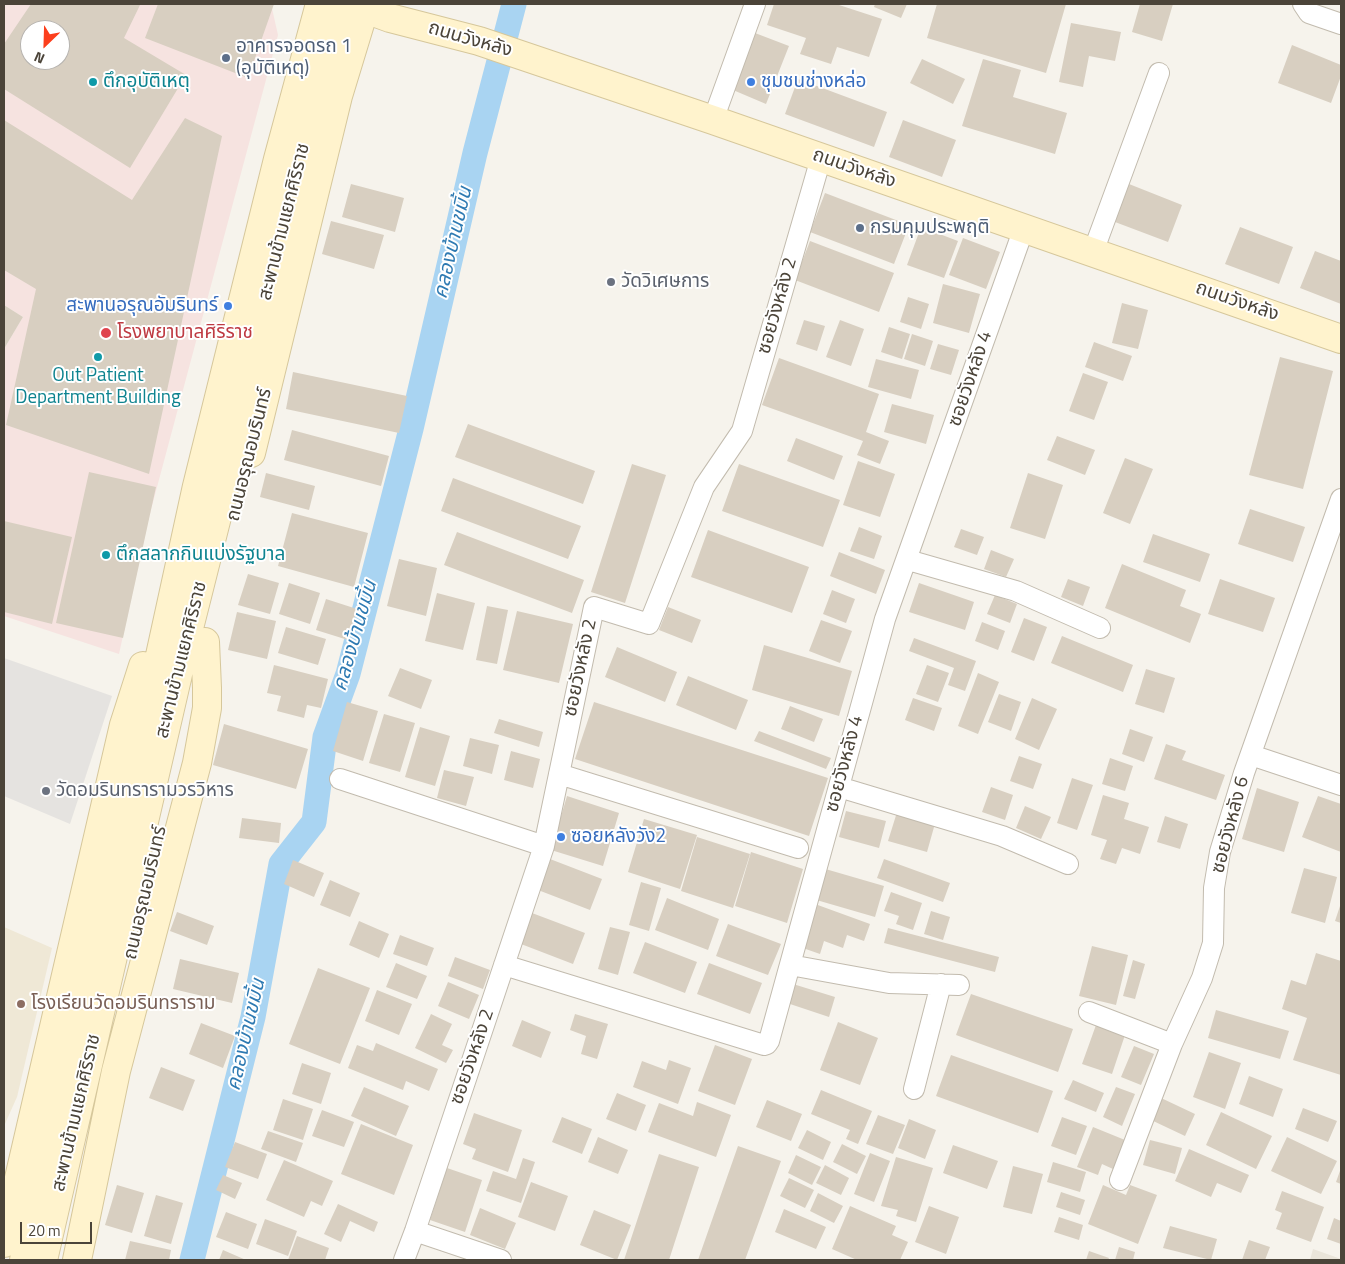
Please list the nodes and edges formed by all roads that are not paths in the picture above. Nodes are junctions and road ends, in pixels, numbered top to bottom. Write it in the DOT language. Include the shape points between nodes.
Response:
graph roads {
  1 [pos="320,4"];
  2 [pos="755,4"];
  3 [pos="1302,4"];
  4 [pos="357,5"];
  5 [pos="1341,24"];
  6 [pos="1159,72"];
  7 [pos="713,120"];
  8 [pos="821,158"];
  9 [pos="1024,228"];
  10 [pos="1093,252"];
  11 [pos="1341,339"];
  12 [pos="1341,499"];
  13 [pos="908,560"];
  14 [pos="168,616"];
  15 [pos="1100,628"];
  16 [pos="204,642"];
  17 [pos="1251,755"];
  18 [pos="559,774"];
  19 [pos="340,779"];
  20 [pos="1341,785"];
  21 [pos="839,787"];
  22 [pos="544,846"];
  23 [pos="798,848"];
  24 [pos="1068,864"];
  25 [pos="504,965"];
  26 [pos="790,965"];
  27 [pos="1089,1012"];
  28 [pos="1172,1044"];
  29 [pos="914,1089"];
  30 [pos="1120,1180"];
  31 [pos="415,1231"];
  32 [pos="4,1243"];
  33 [pos="24,1260"];
  34 [pos="43,1260"];
  35 [pos="63,1260"];
  36 [pos="77,1260"];
  37 [pos="404,1260"];
  38 [pos="502,1260"];
  1 -- 14 [label="main road, ถนนอรุณอมรินทร์" via="276,166"];
  2 -- 7 [label="street"];
  3 -- 5 [label="street" via="1309,13"];
  4 -- 7 [label="main road, ถนนวังหลัง" via="390,18 479,41"];
  4 -- 16 [label="main road, ถนนอรุณอมรินทร์" via="338,96"];
  4 -- 34 [label="main road, สะพานข้ามแยกศิริราช" via="315,103 302,150"];
  6 -- 10 [label="street"];
  7 -- 8 [label="main road, ถนนวังหลัง"];
  8 -- 9 [label="main road, ถนนวังหลัง"];
  8 -- 18 [label="street, ซอยวังหลัง 2" via="742,431 704,488 650,624 594,607"];
  9 -- 10 [label="main road, ถนนวังหลัง"];
  9 -- 13 [label="street, ซอยวังหลัง 4"];
  10 -- 11 [label="main road, ถนนวังหลัง"];
  12 -- 17 [label="street, ซอยวังหลัง 6"];
  13 -- 15 [label="street" via="1016,591"];
  13 -- 21 [label="street, ซอยวังหลัง 4" via="886,619"];
  14 -- 32 [label="main road" via="148,654 124,724"];
  14 -- 33 [label="main road, ถนนอรุณอมรินทร์"];
  16 -- 35 [label="main road, ถนนอรุณอมรินทร์"];
  16 -- 36 [label="main road" via="207,708 197,763 116,1071"];
  17 -- 20 [label="street"];
  17 -- 28 [label="street, ซอยวังหลัง 6" via="1220,852 1214,888 1213,943 1202,978"];
  18 -- 22 [label="street, ซอยวังหลัง 2"];
  18 -- 23 [label="street"];
  19 -- 22 [label="street"];
  21 -- 24 [label="street" via="1002,836"];
  21 -- 26 [label="street, ซอยวังหลัง 4"];
  22 -- 25 [label="street, ซอยวังหลัง 2"];
  25 -- 26 [label="street, ซอยวังหลัง 4" via="764,1044 769,1041"];
  25 -- 31 [label="street, ซอยวังหลัง 2"];
  26 -- 29 [label="street" via="889,982 950,985"];
  27 -- 28 [label="street"];
  28 -- 30 [label="street, ซอยวังหลัง 6"];
  31 -- 37 [label="street, ซอยวังหลัง 2"];
  31 -- 38 [label="street"];
}
